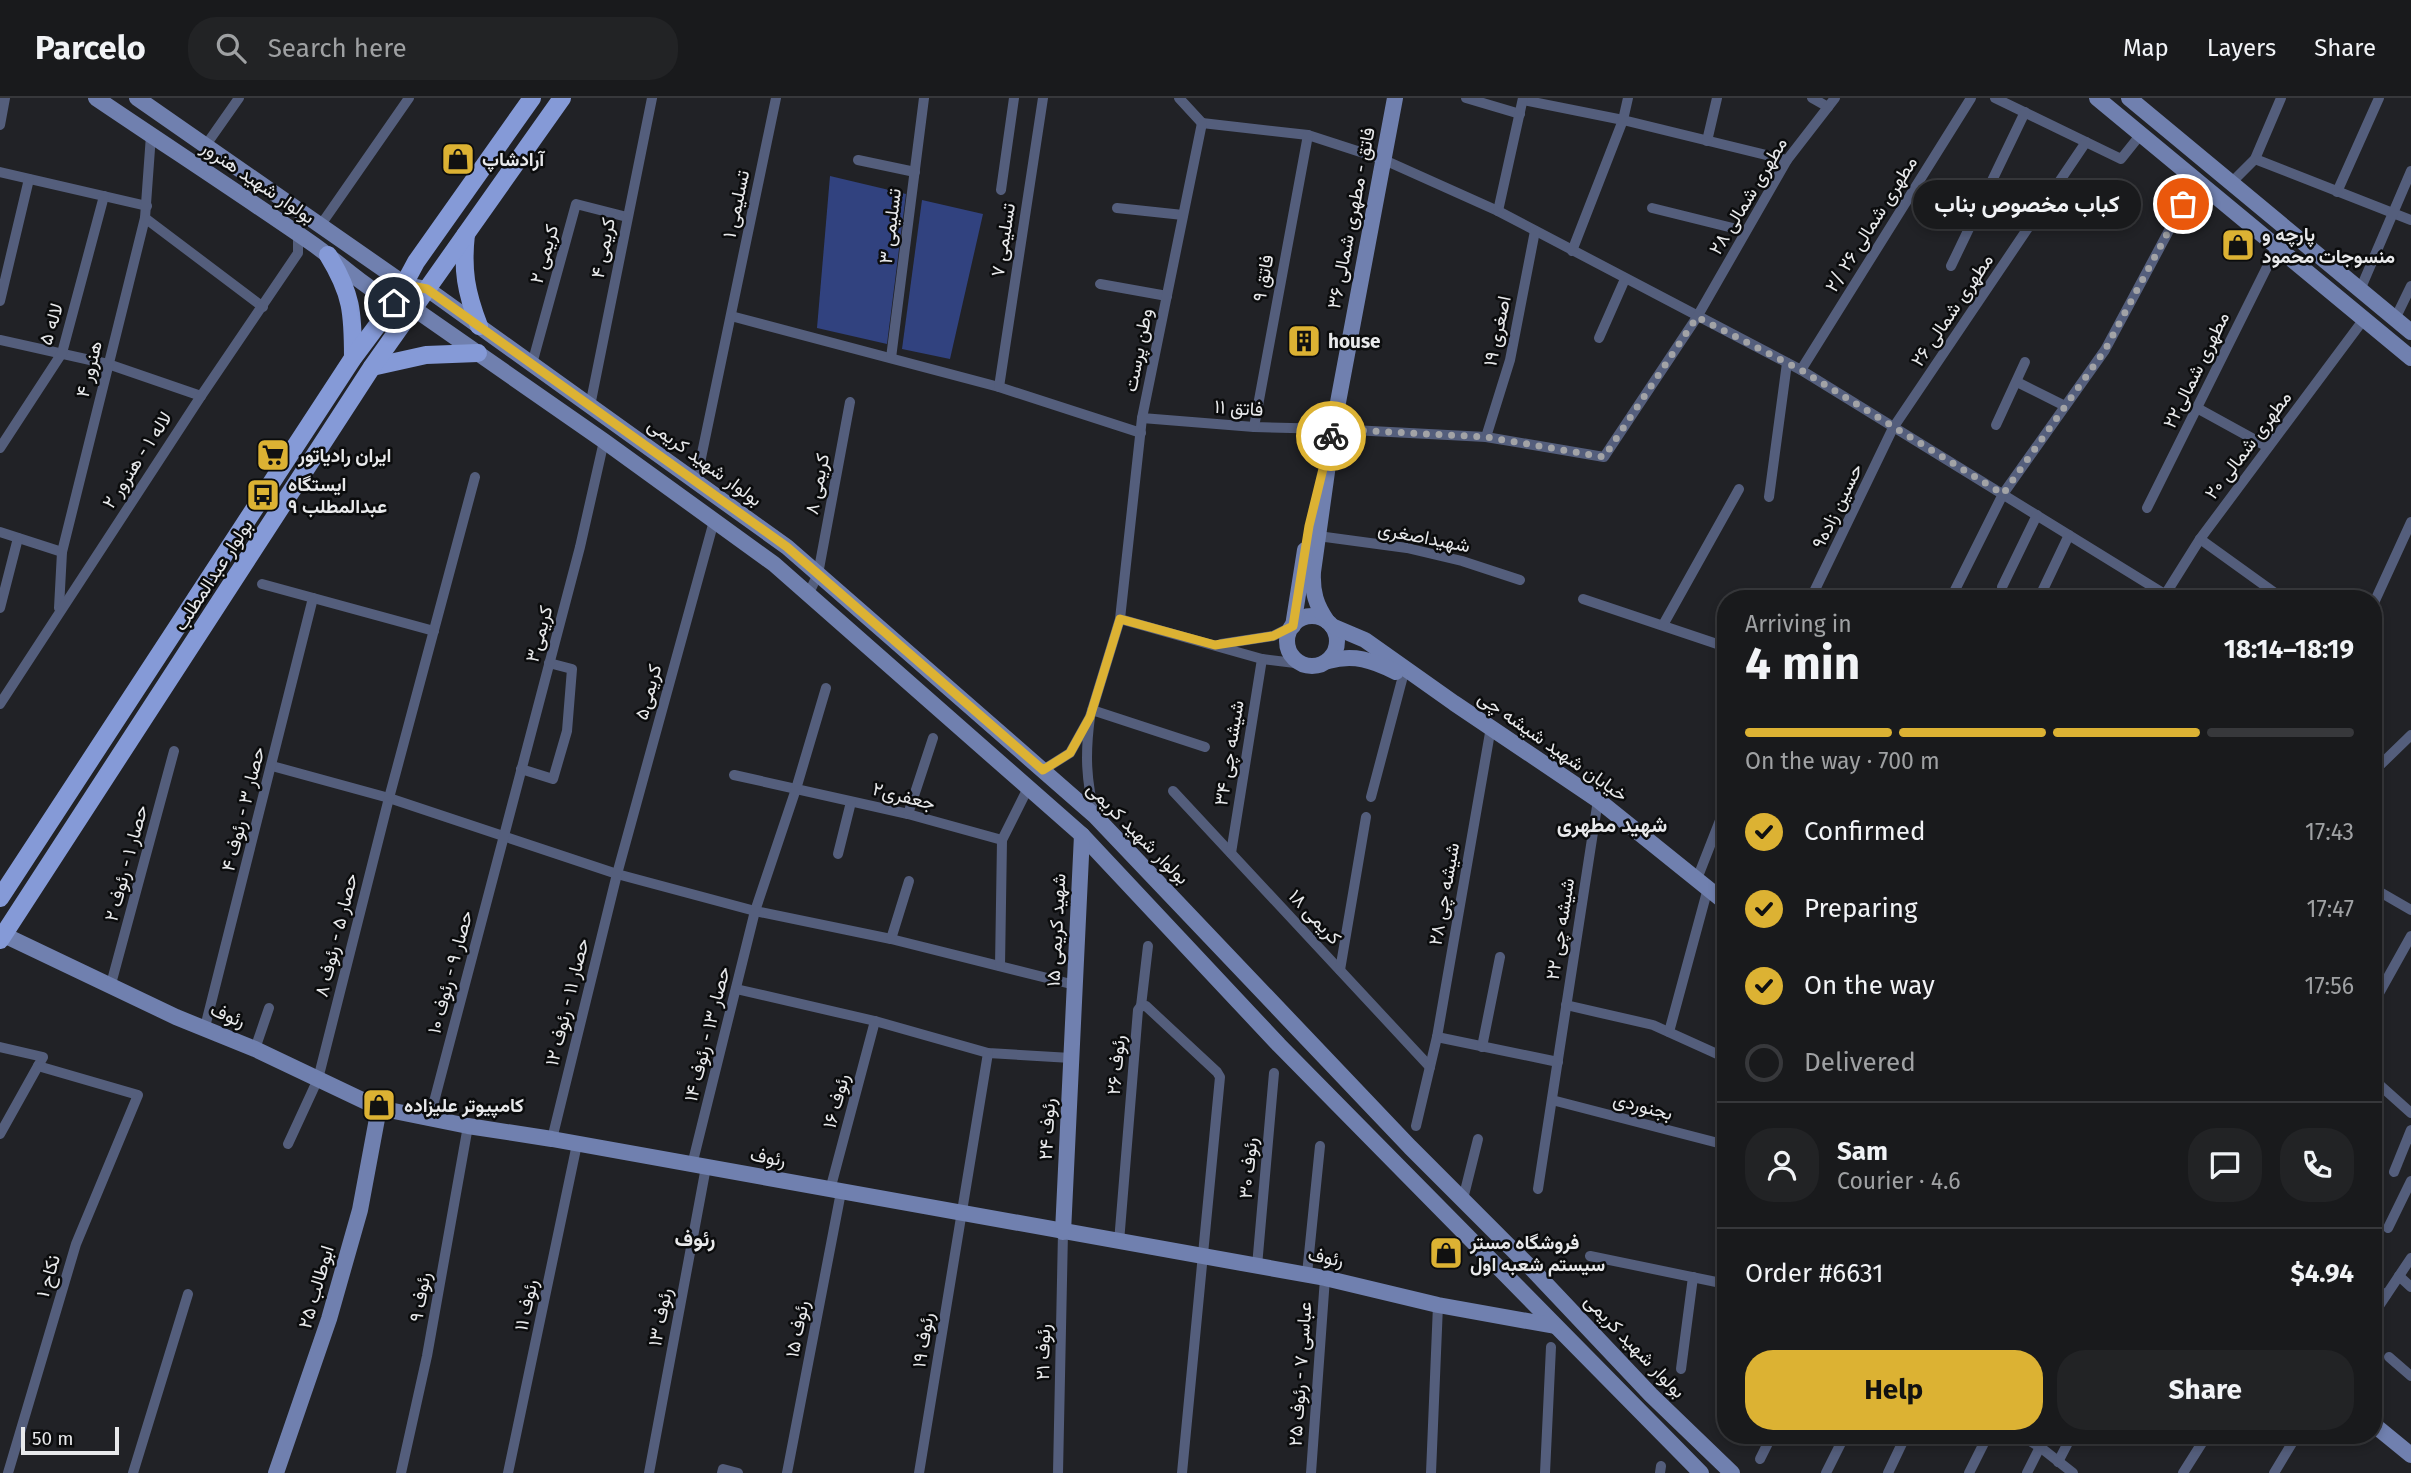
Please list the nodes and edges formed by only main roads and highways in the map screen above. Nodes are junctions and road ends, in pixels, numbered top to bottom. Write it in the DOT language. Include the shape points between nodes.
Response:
graph roads {
  1 [pos="96,98"];
  2 [pos="137,98"];
  3 [pos="532,98"];
  4 [pos="562,98"];
  5 [pos="1395,98"];
  6 [pos="2097,98"];
  7 [pos="2129,98"];
  8 [pos="466,233"];
  9 [pos="328,255"];
  10 [pos="406,285"];
  11 [pos="427,289"];
  12 [pos="394,303"];
  13 [pos="413,308"];
  14 [pos="479,326"];
  15 [pos="2411,332"];
  16 [pos="478,353"];
  17 [pos="353,358"];
  18 [pos="2411,358"];
  19 [pos="372,367"];
  20 [pos="1333,429"];
  21 [pos="1330,624"];
  22 [pos="1293,626"];
  23 [pos="1328,661"];
  24 [pos="1454,703"];
  25 [pos="1082,835"];
  26 [pos="1717,896"];
  27 [pos="0,898"];
  28 [pos="2,937"];
  29 [pos="1072,1027"];
  30 [pos="379,1108"];
  31 [pos="1063,1232"];
  32 [pos="1555,1325"];
  33 [pos="1651,1395"];
  34 [pos="1637,1409"];
  35 [pos="2382,1431"];
  36 [pos="2411,1455"];
  37 [pos="276,1473"];
  38 [pos="1701,1473"];
  39 [pos="1732,1473"];
  1 -- 9 [label="main road, بولوار شهید هنرور"];
  2 -- 10 [label="main road, بولوار شهید هنرور"];
  3 -- 10 [label="main road, بولوار عبدالمطلب" via="416,262"];
  4 -- 8 [label="main road, بولوار عبدالمطلب"];
  5 -- 20 [label="main road, فاتق - مطهری شمالی ۳۶"];
  6 -- 18 [label="main road"];
  7 -- 15 [label="main road"];
  8 -- 11 [label="main road, بولوار عبدالمطلب"];
  8 -- 14 [label="main road" via="463,265 467,296"];
  9 -- 12 [label="main road, بولوار شهید هنرور"];
  9 -- 17 [label="main road" via="344,282 353,319"];
  10 -- 11 [label="main road, بولوار شهید کریمی"];
  10 -- 12 [label="main road, بولوار عبدالمطلب"];
  11 -- 13 [label="main road, بولوار عبدالمطلب"];
  11 -- 14 [label="main road, بولوار شهید کریمی"];
  12 -- 13 [label="main road"];
  12 -- 17 [label="main road, بولوار عبدالمطلب"];
  13 -- 16 [label="main road"];
  13 -- 19 [label="main road, بولوار عبدالمطلب"];
  14 -- 33 [label="main road, بولوار شهید کریمی" via="787,547 1095,816"];
  16 -- 19 [label="main road" via="426,355"];
  16 -- 25 [label="main road" via="774,564"];
  17 -- 27 [label="main road, بولوار عبدالمطلب"];
  19 -- 28 [label="main road, بولوار عبدالمطلب"];
  20 -- 21 [label="main road" via="1312,588"];
  20 -- 22 [label="main road" via="1309,526"];
  21 -- 22 [label="main road" via="1309,617"];
  21 -- 23 [label="main road" via="1337,645"];
  21 -- 24 [label="main road, خیابان شهید شیشه چی" via="1365,640"];
  22 -- 23 [label="main road" via="1289,651 1303,664 1316,666"];
  23 -- 24 [label="main road, خیابان شهید شیشه چی" via="1366,658"];
  24 -- 26 [label="main road, خیابان شهید شیشه چی" via="1598,800"];
  25 -- 29 [label="main road, شهید کریمی ۱۵"];
  25 -- 32 [label="main road" via="1279,1045"];
  28 -- 30 [label="main road, رئوف"];
  29 -- 31 [label="main road, رئوف ۲۴"];
  30 -- 31 [label="main road, رئوف"];
  30 -- 37 [label="main road, ابوطالب ۲۵" via="360,1210 333,1307"];
  31 -- 32 [label="main road, رئوف"];
  32 -- 34 [label="main road"];
  33 -- 34 [label="main road"];
  33 -- 39 [label="main road, بولوار شهید کریمی"];
  34 -- 38 [label="main road"];
  35 -- 36 [label="main road"];
}
